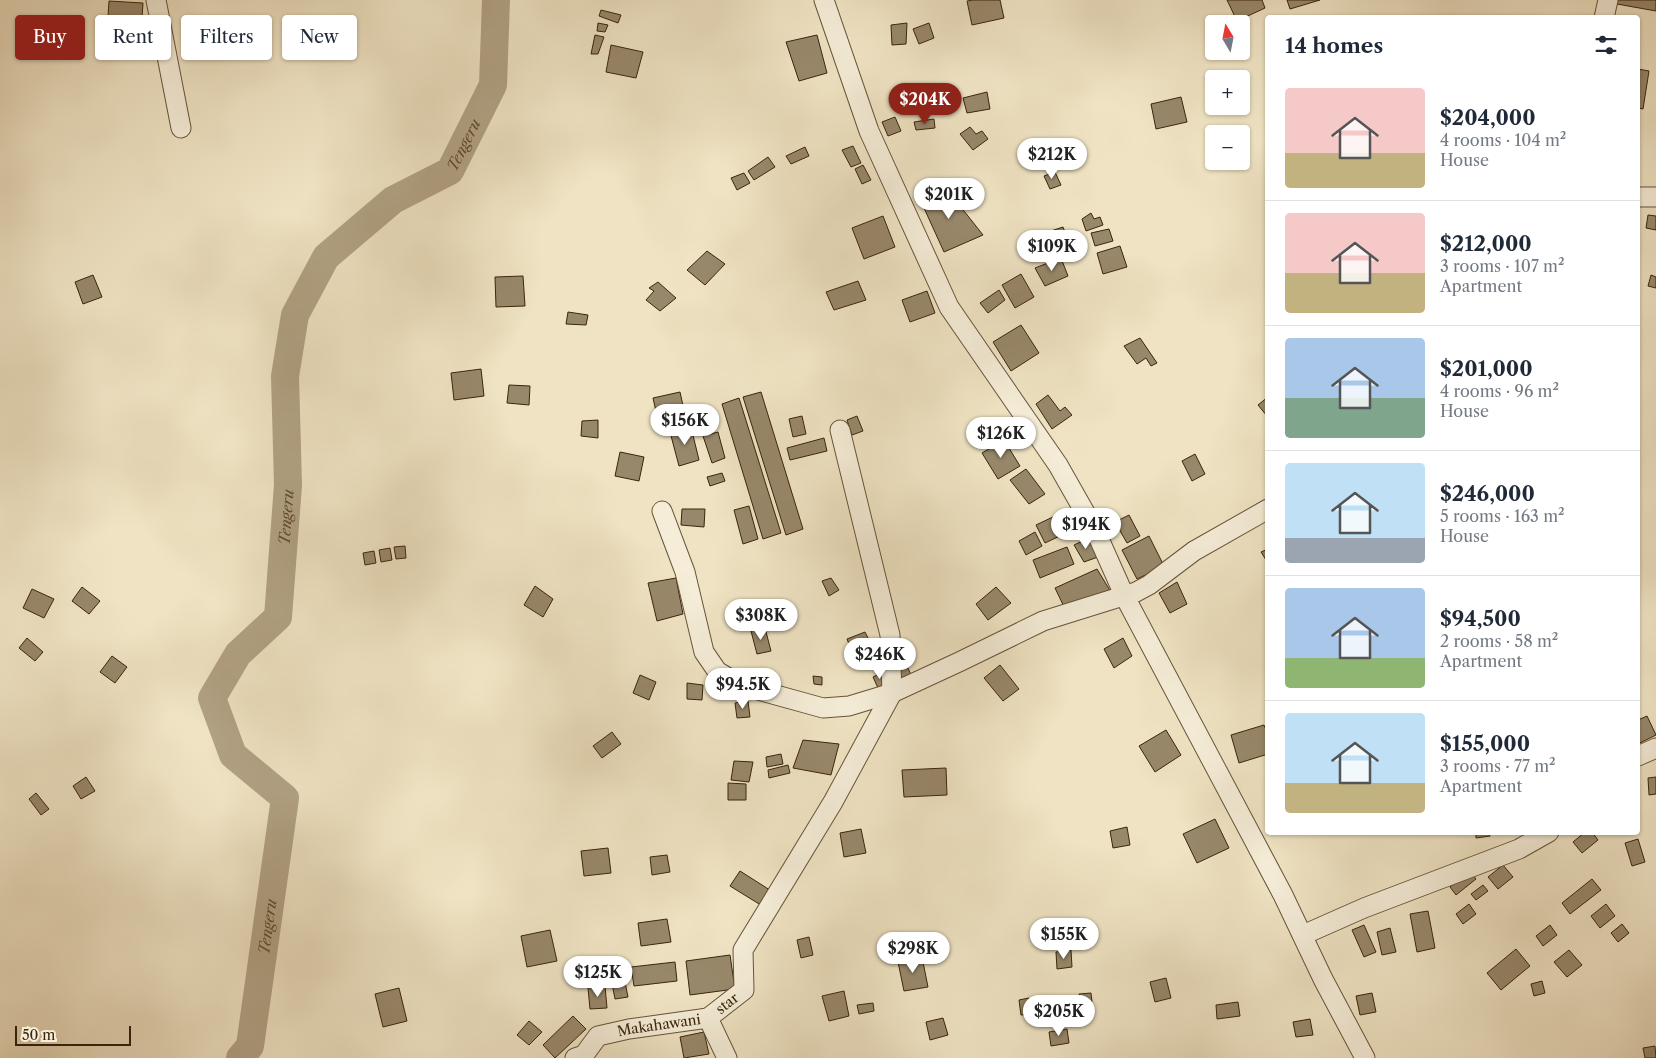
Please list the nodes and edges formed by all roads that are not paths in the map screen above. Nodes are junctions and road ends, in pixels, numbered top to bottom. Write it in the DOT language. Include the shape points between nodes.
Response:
graph roads {
  1 [pos="156,0"];
  2 [pos="824,0"];
  3 [pos="1608,0"];
  4 [pos="1605,15"];
  5 [pos="181,128"];
  6 [pos="1640,197"];
  7 [pos="1656,197"];
  8 [pos="840,430"];
  9 [pos="662,511"];
  10 [pos="1265,511"];
  11 [pos="1125,597"];
  12 [pos="892,692"];
  13 [pos="1656,748"];
  14 [pos="1640,755"];
  15 [pos="1543,835"];
  16 [pos="1303,935"];
  17 [pos="708,1018"];
  18 [pos="575,1058"];
  19 [pos="727,1058"];
  20 [pos="1364,1058"];
  1 -- 5 [label="street"];
  2 -- 11 [label="street" via="869,131 949,308 1058,466 1096,532"];
  3 -- 4 [label="street"];
  6 -- 7 [label="street"];
  8 -- 12 [label="street" via="890,635"];
  9 -- 12 [label="street" via="685,572 704,652 717,671 740,685 823,708 850,706"];
  10 -- 11 [label="street" via="1194,551 1149,586"];
  11 -- 12 [label="street" via="1043,621"];
  11 -- 16 [label="street"];
  12 -- 17 [label="street, star" via="833,802 743,950 744,990"];
  13 -- 14 [label="street"];
  15 -- 16 [label="street" via="1519,849 1364,908"];
  16 -- 20 [label="street"];
  17 -- 18 [label="street, Makahawani" via="598,1036 584,1055"];
  17 -- 19 [label="street, Makahawani"];
}
